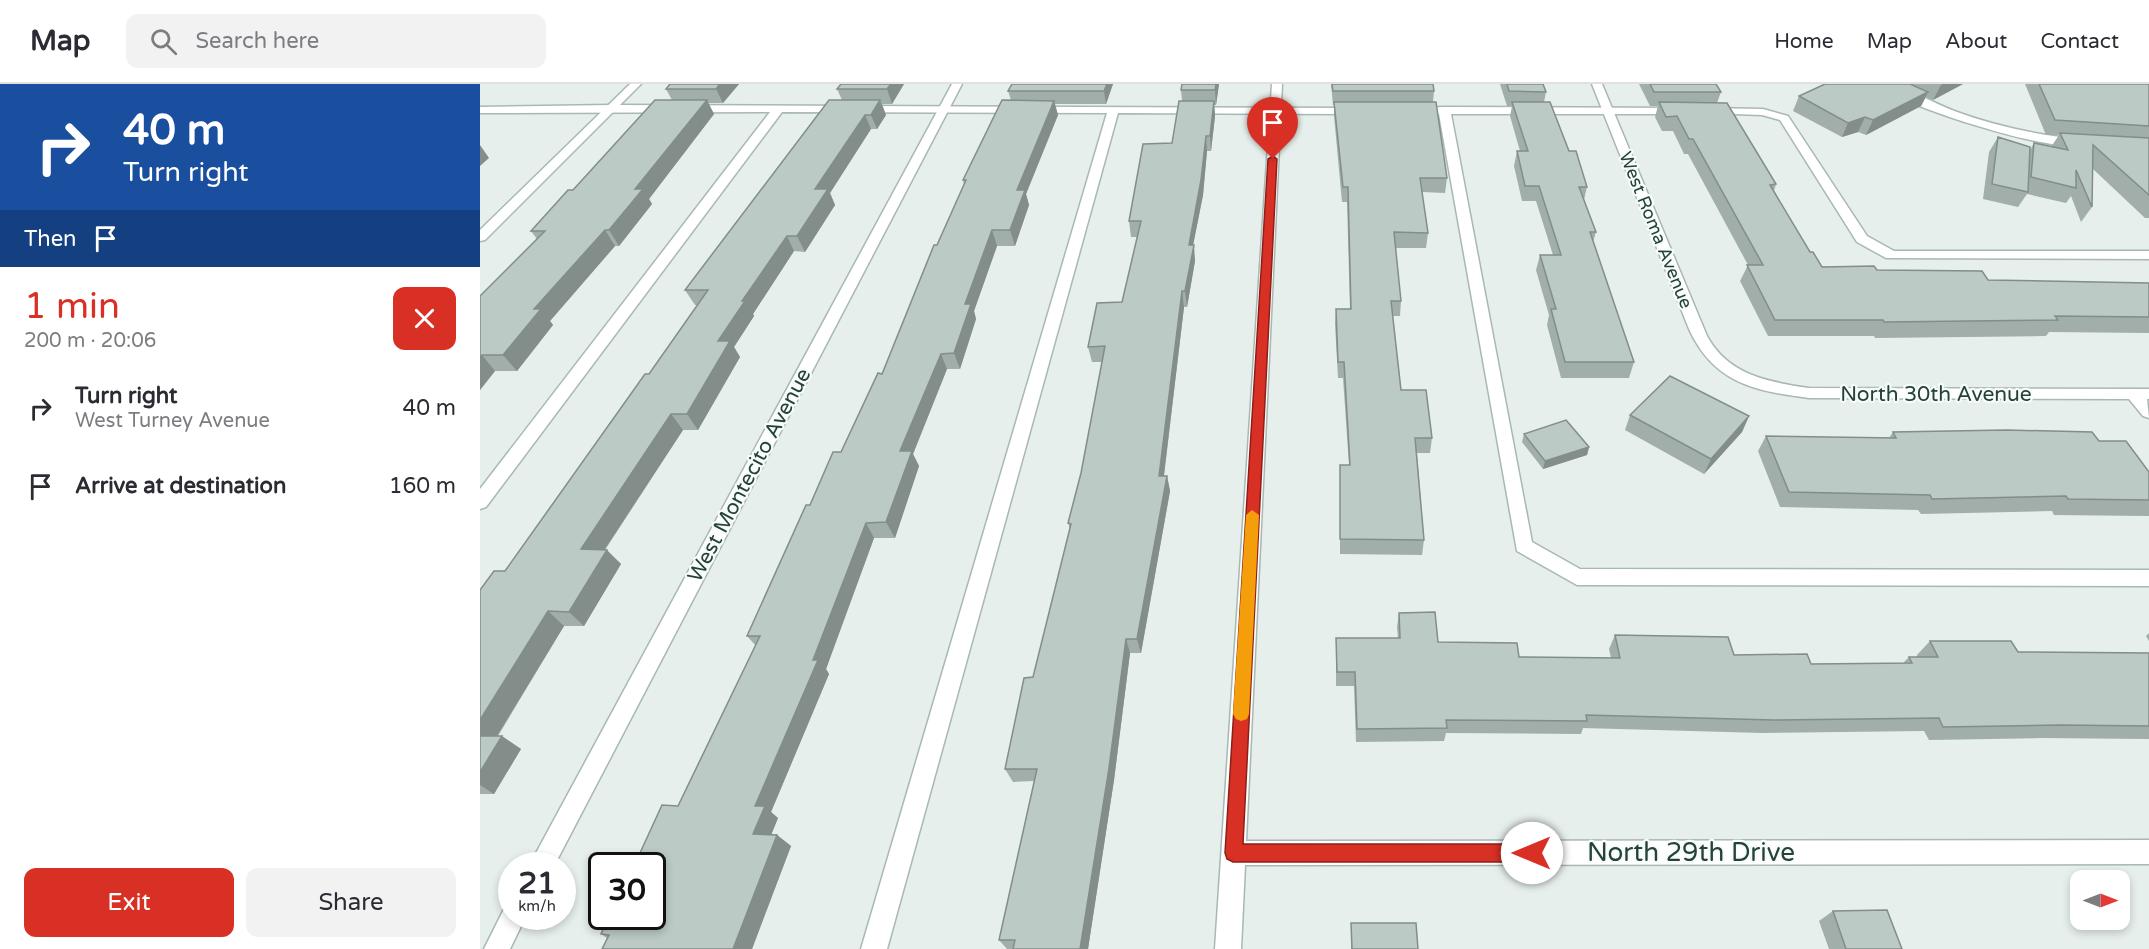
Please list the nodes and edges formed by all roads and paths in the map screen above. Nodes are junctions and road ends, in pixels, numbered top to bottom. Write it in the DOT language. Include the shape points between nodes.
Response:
graph roads {
  1 [pos="636,84"];
  2 [pos="957,84"];
  3 [pos="1277,84"];
  4 [pos="1597,84"];
  5 [pos="1880,84"];
  6 [pos="612,108"];
  7 [pos="777,109"];
  8 [pos="944,109"];
  9 [pos="480,110"];
  10 [pos="1607,110"];
  11 [pos="1113,111"];
  12 [pos="1275,111"];
  13 [pos="1365,111"];
  14 [pos="1399,111"];
  15 [pos="1444,111"];
  16 [pos="2092,144"];
  17 [pos="480,237"];
  18 [pos="2149,255"];
  19 [pos="1726,369"];
  20 [pos="2141,394"];
  21 [pos="2149,412"];
  22 [pos="480,502"];
  23 [pos="2149,578"];
  24 [pos="548,852"];
  25 [pos="2149,852"];
  26 [pos="1233,853"];
  27 [pos="507,930"];
  28 [pos="497,949"];
  29 [pos="874,949"];
  30 [pos="1228,949"];
  1 -- 6 [label="street"];
  2 -- 8 [label="street, West Montecito Avenue"];
  3 -- 12 [label="street"];
  4 -- 10 [label="street, West Roma Avenue"];
  5 -- 16 [label="street" via="1974,123 2046,141"];
  6 -- 7 [label="street"];
  6 -- 9 [label="street"];
  6 -- 17 [label="street"];
  7 -- 8 [label="street"];
  7 -- 22 [label="street"];
  8 -- 11 [label="street"];
  8 -- 24 [label="street, West Montecito Avenue"];
  10 -- 15 [label="street"];
  10 -- 18 [label="street" via="1763,112 1784,118 1862,239 1891,255"];
  10 -- 19 [label="street, West Roma Avenue" via="1700,338"];
  11 -- 12 [label="street"];
  11 -- 29 [label="street"];
  12 -- 13 [label="street"];
  12 -- 26 [label="street"];
  14 -- 15 [label="street"];
  15 -- 23 [label="street" via="1524,546 1577,577"];
  19 -- 20 [label="street, North 30th Avenue" via="1778,389 1809,393"];
  20 -- 21 [label="street"];
  25 -- 26 [label="street, North 29th Drive"];
  26 -- 30 [label="street"];
  27 -- 28 [label="street"];
}
